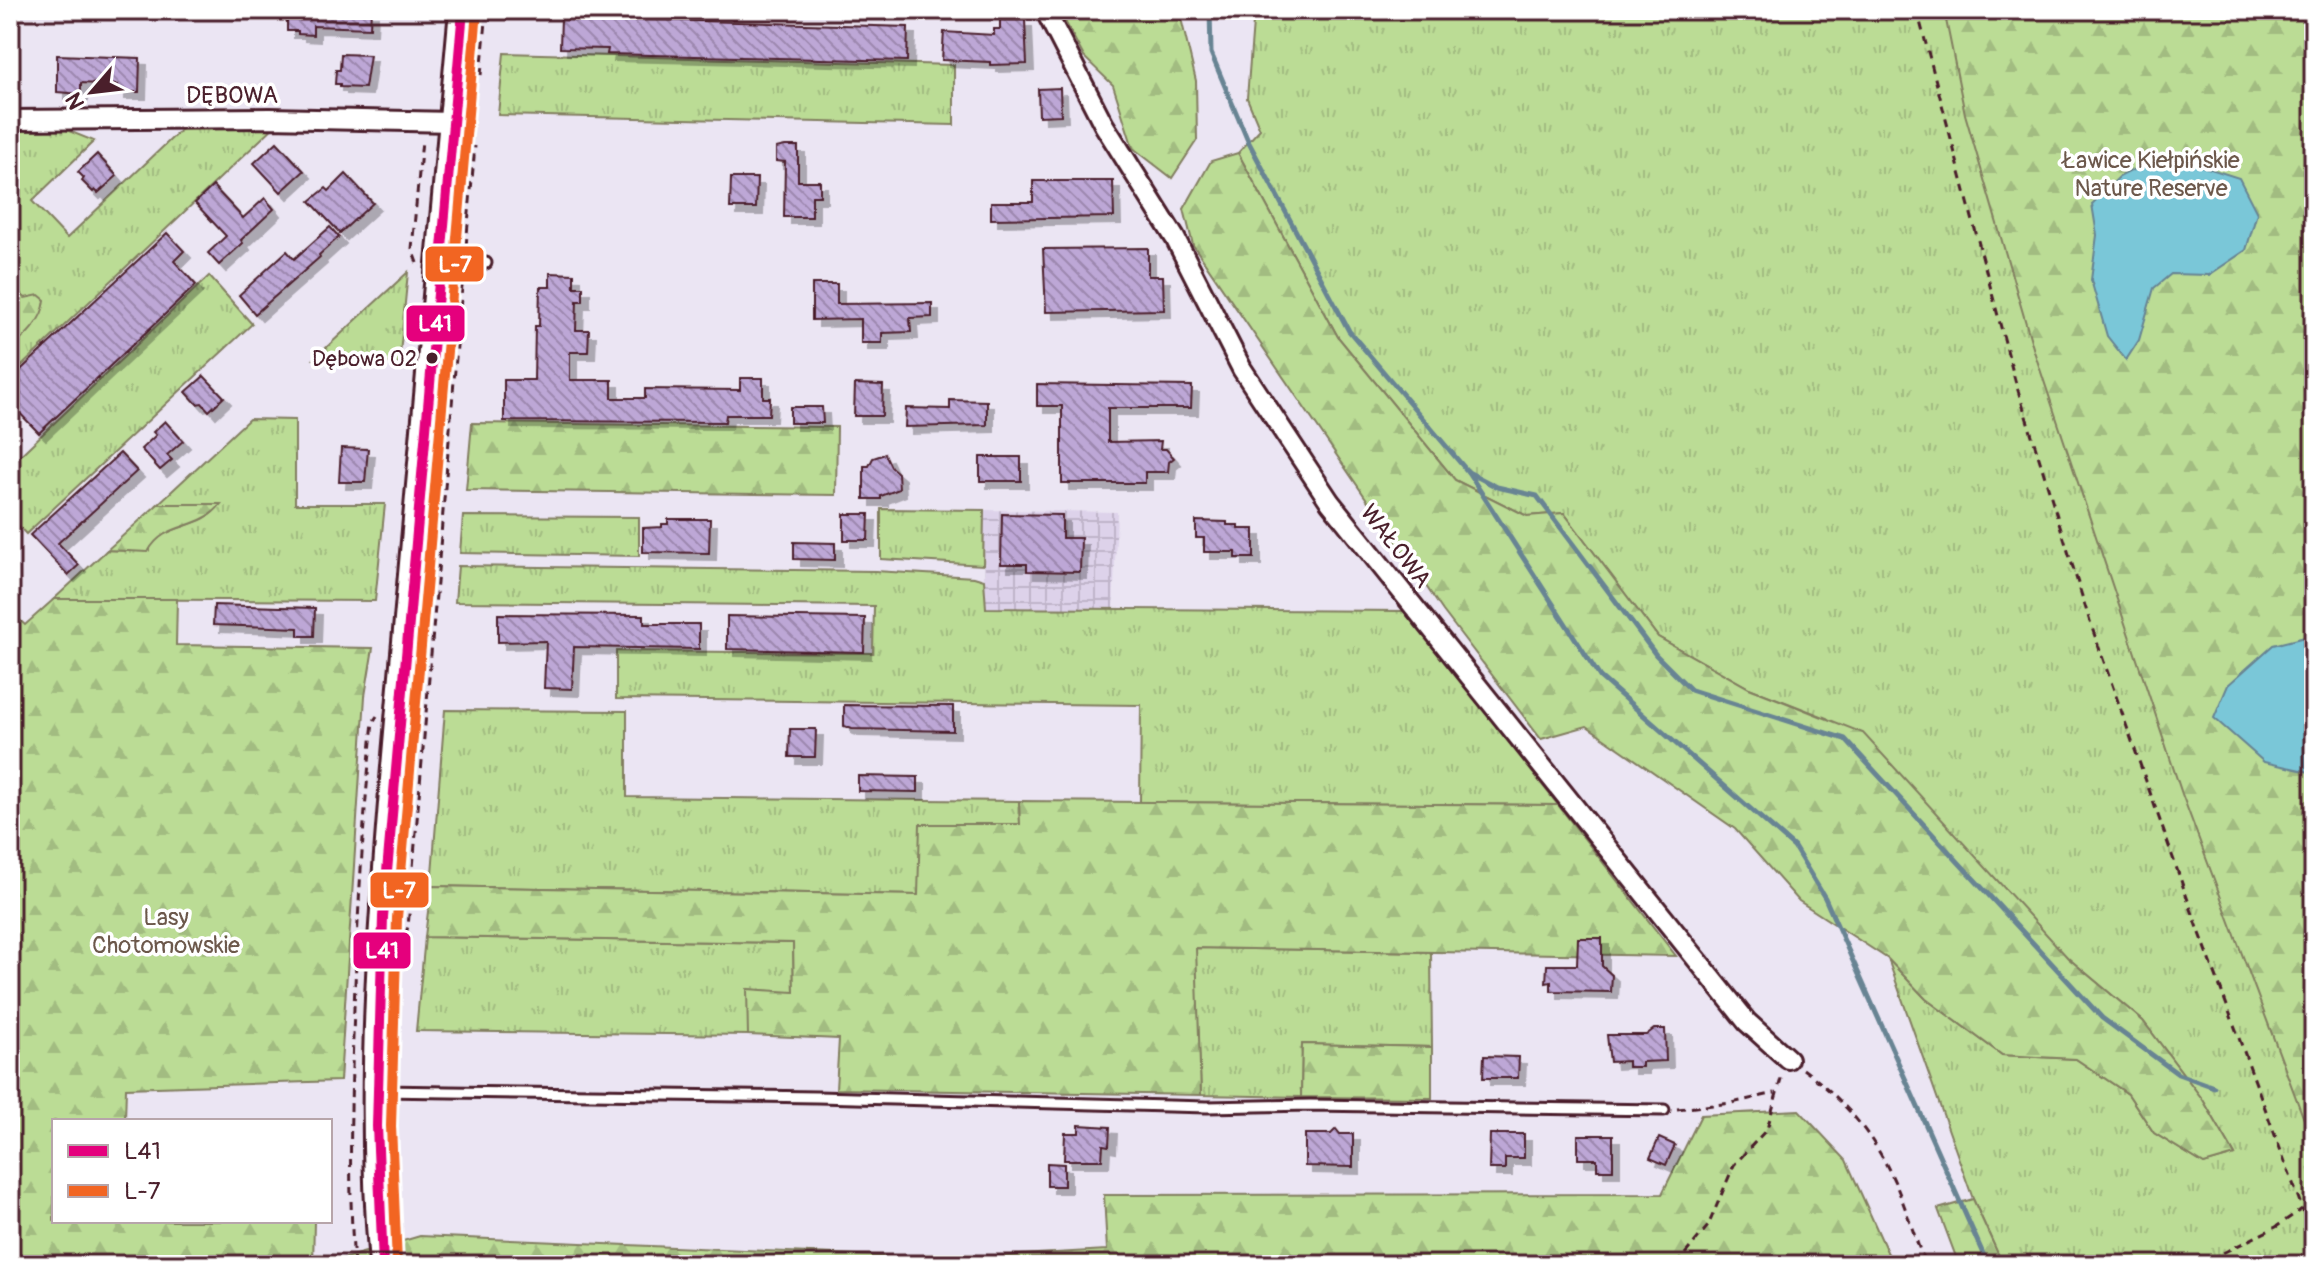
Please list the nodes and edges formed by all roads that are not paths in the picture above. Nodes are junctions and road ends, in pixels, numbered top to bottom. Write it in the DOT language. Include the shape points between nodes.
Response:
graph roads {
  1 [pos="463,10"];
  2 [pos="1045,10"];
  3 [pos="10,120"];
  4 [pos="453,122"];
  5 [pos="452,260"];
  6 [pos="486,263"];
  7 [pos="1788,1059"];
  8 [pos="376,1091"];
  9 [pos="1664,1110"];
  10 [pos="383,1265"];
  1 -- 4 [label="main road"];
  2 -- 7 [label="street, WAŁOWA" via="1104,125 1175,238 1242,369 1330,502 1747,1022"];
  3 -- 4 [label="street, DĘBOWA"];
  4 -- 5 [label="main road"];
  5 -- 6 [label="lane"];
  5 -- 8 [label="main road" via="365,933"];
  8 -- 9 [label="lane"];
  8 -- 10 [label="main road"];
}
